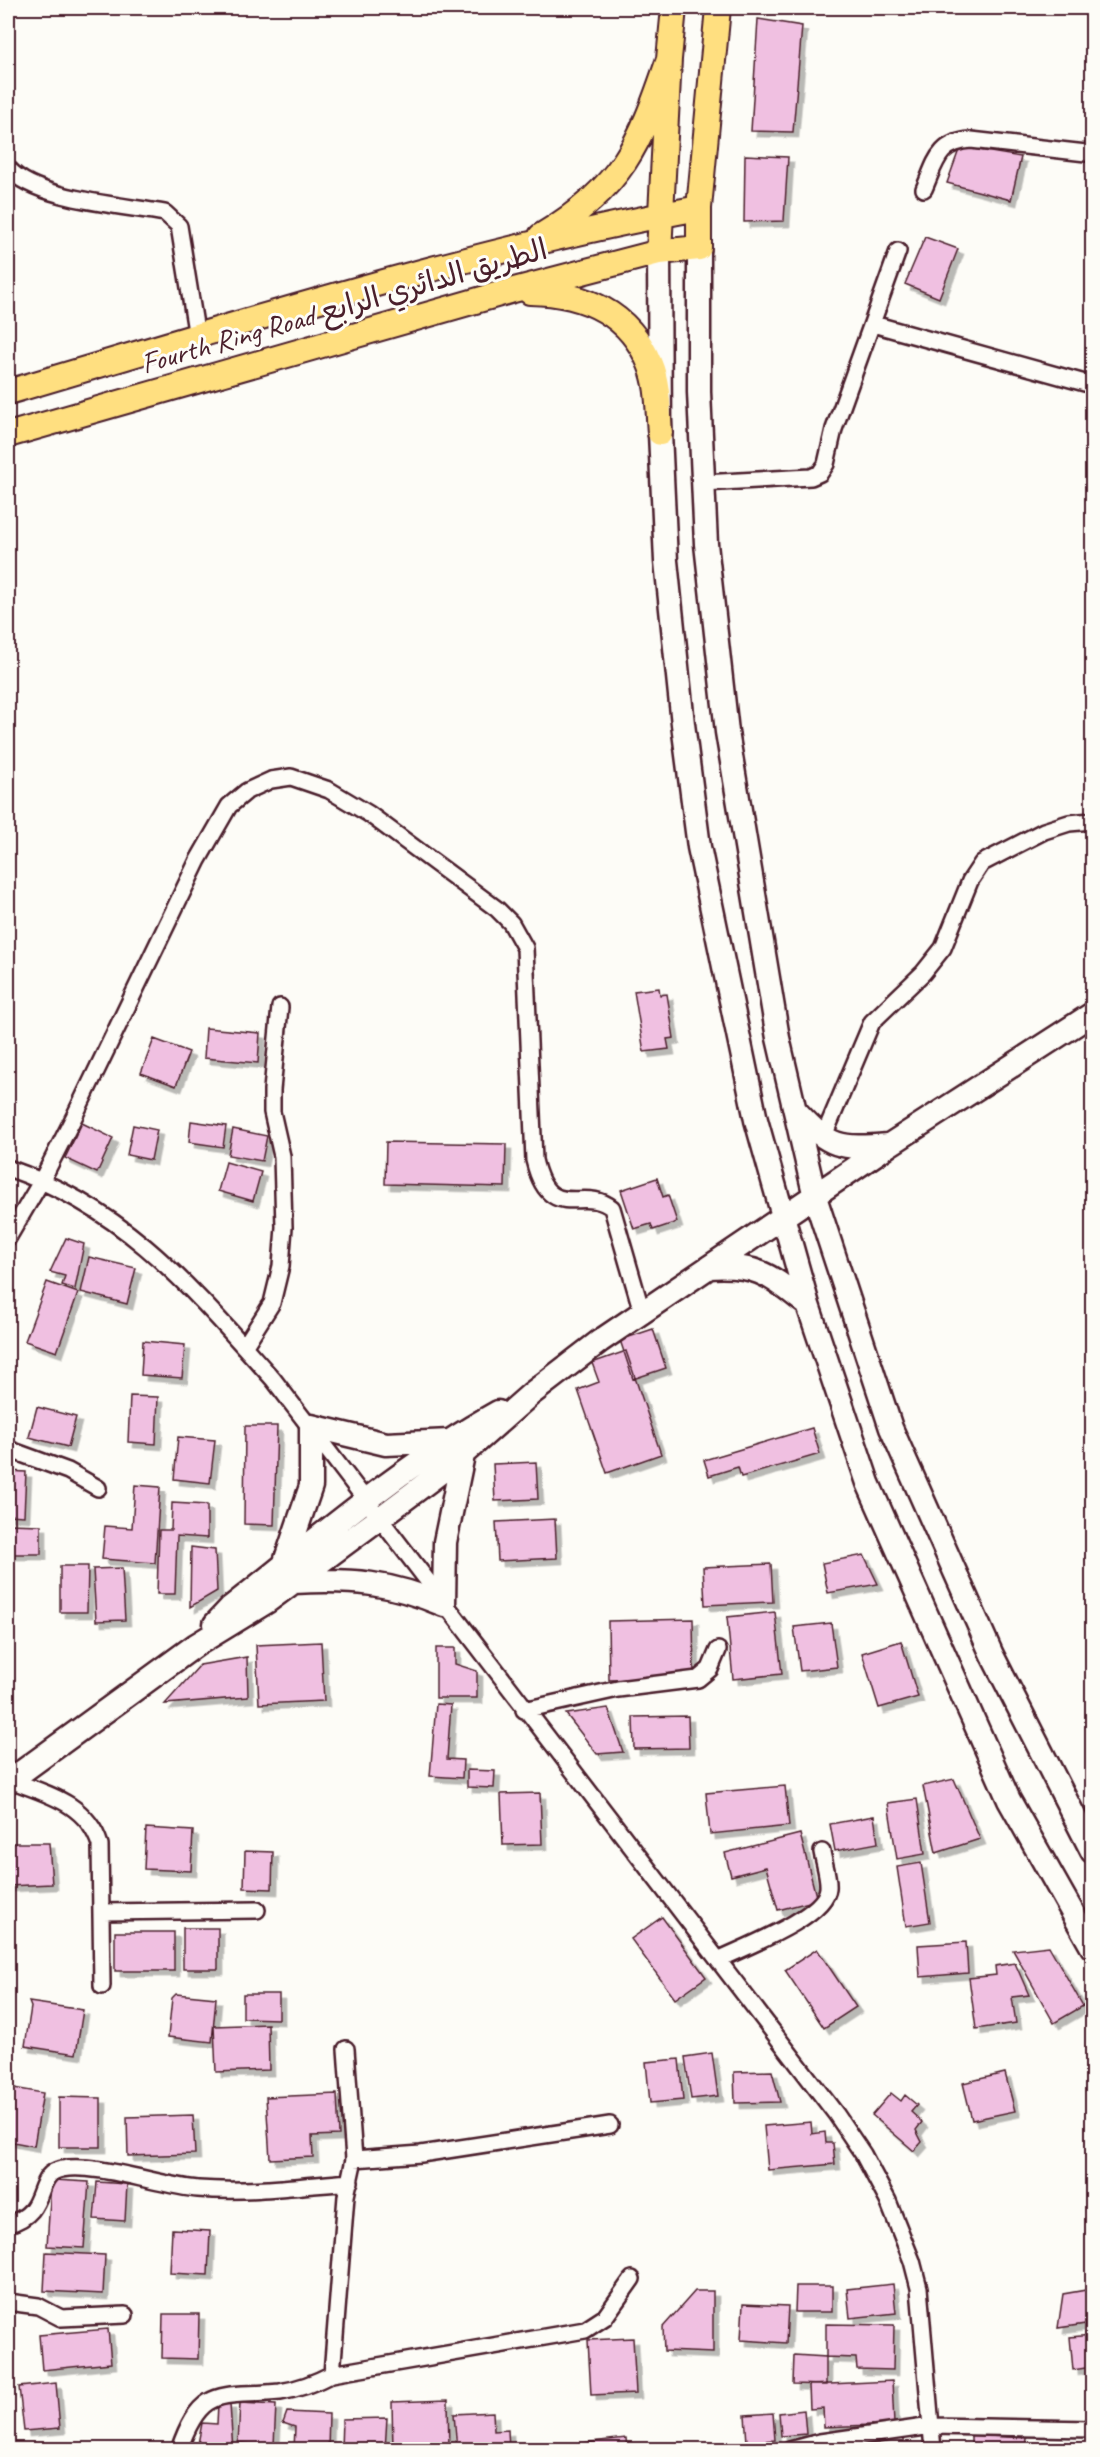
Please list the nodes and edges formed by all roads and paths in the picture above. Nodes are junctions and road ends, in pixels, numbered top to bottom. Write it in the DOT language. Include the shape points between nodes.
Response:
graph roads {
  1 [pos="674,8"];
  2 [pos="718,8"];
  3 [pos="669,59"];
  4 [pos="1092,150"];
  5 [pos="8,168"];
  6 [pos="924,189"];
  7 [pos="699,208"];
  8 [pos="661,215"];
  9 [pos="524,246"];
  10 [pos="699,248"];
  11 [pos="898,251"];
  12 [pos="659,252"];
  13 [pos="510,291"];
  14 [pos="873,324"];
  15 [pos="197,337"];
  16 [pos="1092,385"];
  17 [pos="8,392"];
  18 [pos="660,433"];
  19 [pos="8,435"];
  20 [pos="703,483"];
  21 [pos="1092,821"];
  22 [pos="280,1007"];
  23 [pos="1092,1014"];
  24 [pos="797,1112"];
  25 [pos="823,1138"];
  26 [pos="889,1145"];
  27 [pos="8,1168"];
  28 [pos="42,1180"];
  29 [pos="815,1197"];
  30 [pos="781,1218"];
  31 [pos="8,1238"];
  32 [pos="709,1267"];
  33 [pos="808,1305"];
  34 [pos="642,1312"];
  35 [pos="244,1347"];
  36 [pos="311,1426"];
  37 [pos="457,1448"];
  38 [pos="8,1449"];
  39 [pos="98,1488"];
  40 [pos="367,1500"];
  41 [pos="380,1518"];
  42 [pos="289,1573"];
  43 [pos="444,1605"];
  44 [pos="718,1650"];
  45 [pos="524,1710"];
  46 [pos="9,1781"];
  47 [pos="1092,1851"];
  48 [pos="822,1852"];
  49 [pos="257,1910"];
  50 [pos="102,1912"];
  51 [pos="1092,1947"];
  52 [pos="718,1960"];
  53 [pos="102,1986"];
  54 [pos="346,2049"];
  55 [pos="610,2125"];
  56 [pos="354,2159"];
  57 [pos="350,2182"];
  58 [pos="8,2224"];
  59 [pos="632,2279"];
  60 [pos="8,2302"];
  61 [pos="125,2315"];
  62 [pos="332,2374"];
  63 [pos="932,2426"];
  64 [pos="1092,2429"];
  65 [pos="179,2450"];
  66 [pos="790,2450"];
  67 [pos="933,2450"];
  1 -- 3 [label="main road"];
  2 -- 7 [label="main road"];
  3 -- 8 [label="main road"];
  3 -- 9 [label="main road" via="650,115 631,153 606,188 586,207"];
  4 -- 6 [label="street" via="1086,153 956,141 939,156"];
  5 -- 15 [label="street" via="17,179 48,191 165,213 172,218 179,226"];
  7 -- 8 [label="main road, Fourth Ring Road الطريق الدائري الرابع"];
  7 -- 10 [label="main road"];
  8 -- 9 [label="main road, Fourth Ring Road الطريق الدائري الرابع"];
  8 -- 12 [label="main road"];
  9 -- 15 [label="main road, Fourth Ring Road الطريق الدائري الرابع"];
  10 -- 12 [label="main road, Fourth Ring Road الطريق الدائري الرابع"];
  10 -- 20 [label="main road"];
  11 -- 14 [label="street"];
  12 -- 13 [label="main road, Fourth Ring Road الطريق الدائري الرابع"];
  12 -- 18 [label="main road"];
  13 -- 18 [label="main road" via="552,292 583,298 611,313 634,336 651,364"];
  13 -- 19 [label="main road, Fourth Ring Road الطريق الدائري الرابع"];
  14 -- 16 [label="street"];
  14 -- 20 [label="street" via="820,473 811,477"];
  15 -- 17 [label="main road, Fourth Ring Road الطريق الدائري الرابع"];
  18 -- 30 [label="main road" via="666,561 699,847 756,1120"];
  20 -- 24 [label="main road" via="705,544 727,732 778,1038"];
  21 -- 25 [label="street" via="1044,831 982,863 970,881 943,948 872,1022"];
  22 -- 35 [label="street" via="272,1112 282,1156 281,1266 272,1303"];
  23 -- 26 [label="main road"];
  24 -- 25 [label="main road"];
  24 -- 29 [label="main road"];
  25 -- 26 [label="main road" via="854,1148"];
  26 -- 29 [label="main road"];
  27 -- 28 [label="street"];
  28 -- 31 [label="street"];
  28 -- 34 [label="street" via="198,860 229,806 248,791 291,777 329,790 369,814 497,909 520,936 525,948 534,1160 538,1176 554,1196 568,1201 604,1202 612,1208"];
  28 -- 35 [label="street" via="90,1206 156,1253"];
  29 -- 30 [label="main road"];
  29 -- 47 [label="main road" via="891,1428 992,1655"];
  30 -- 32 [label="main road"];
  30 -- 33 [label="main road"];
  32 -- 33 [label="main road" via="757,1269"];
  32 -- 34 [label="main road"];
  33 -- 51 [label="main road" via="868,1483 1009,1800"];
  34 -- 37 [label="main road"];
  35 -- 36 [label="street"];
  36 -- 37 [label="main road" via="386,1444"];
  36 -- 40 [label="street"];
  36 -- 42 [label="main road" via="311,1486"];
  37 -- 40 [label="main road"];
  37 -- 41 [label="main road"];
  37 -- 43 [label="main road" via="446,1542"];
  38 -- 39 [label="street" via="68,1471"];
  40 -- 41 [label="street"];
  40 -- 42 [label="main road"];
  41 -- 42 [label="main road"];
  41 -- 43 [label="street"];
  42 -- 43 [label="main road" via="371,1582 414,1592"];
  42 -- 46 [label="main road" via="237,1621 196,1645"];
  43 -- 45 [label="street"];
  44 -- 45 [label="street" via="710,1669 698,1679 618,1689"];
  45 -- 52 [label="street"];
  46 -- 50 [label="street" via="73,1806 95,1830 100,1845"];
  48 -- 52 [label="street" via="828,1889 823,1904 799,1921"];
  49 -- 50 [label="street"];
  50 -- 53 [label="street"];
  52 -- 63 [label="street" via="836,2114 888,2201 919,2288"];
  54 -- 56 [label="street"];
  55 -- 56 [label="street" via="421,2154"];
  56 -- 57 [label="street"];
  57 -- 58 [label="street" via="234,2191 62,2169 45,2179 32,2212"];
  57 -- 62 [label="street"];
  59 -- 62 [label="street" via="605,2317 585,2330"];
  60 -- 61 [label="street" via="38,2306 61,2318"];
  62 -- 65 [label="street" via="301,2388 280,2392 223,2394 191,2420"];
  63 -- 64 [label="street"];
  63 -- 66 [label="street"];
  63 -- 67 [label="street"];
}
